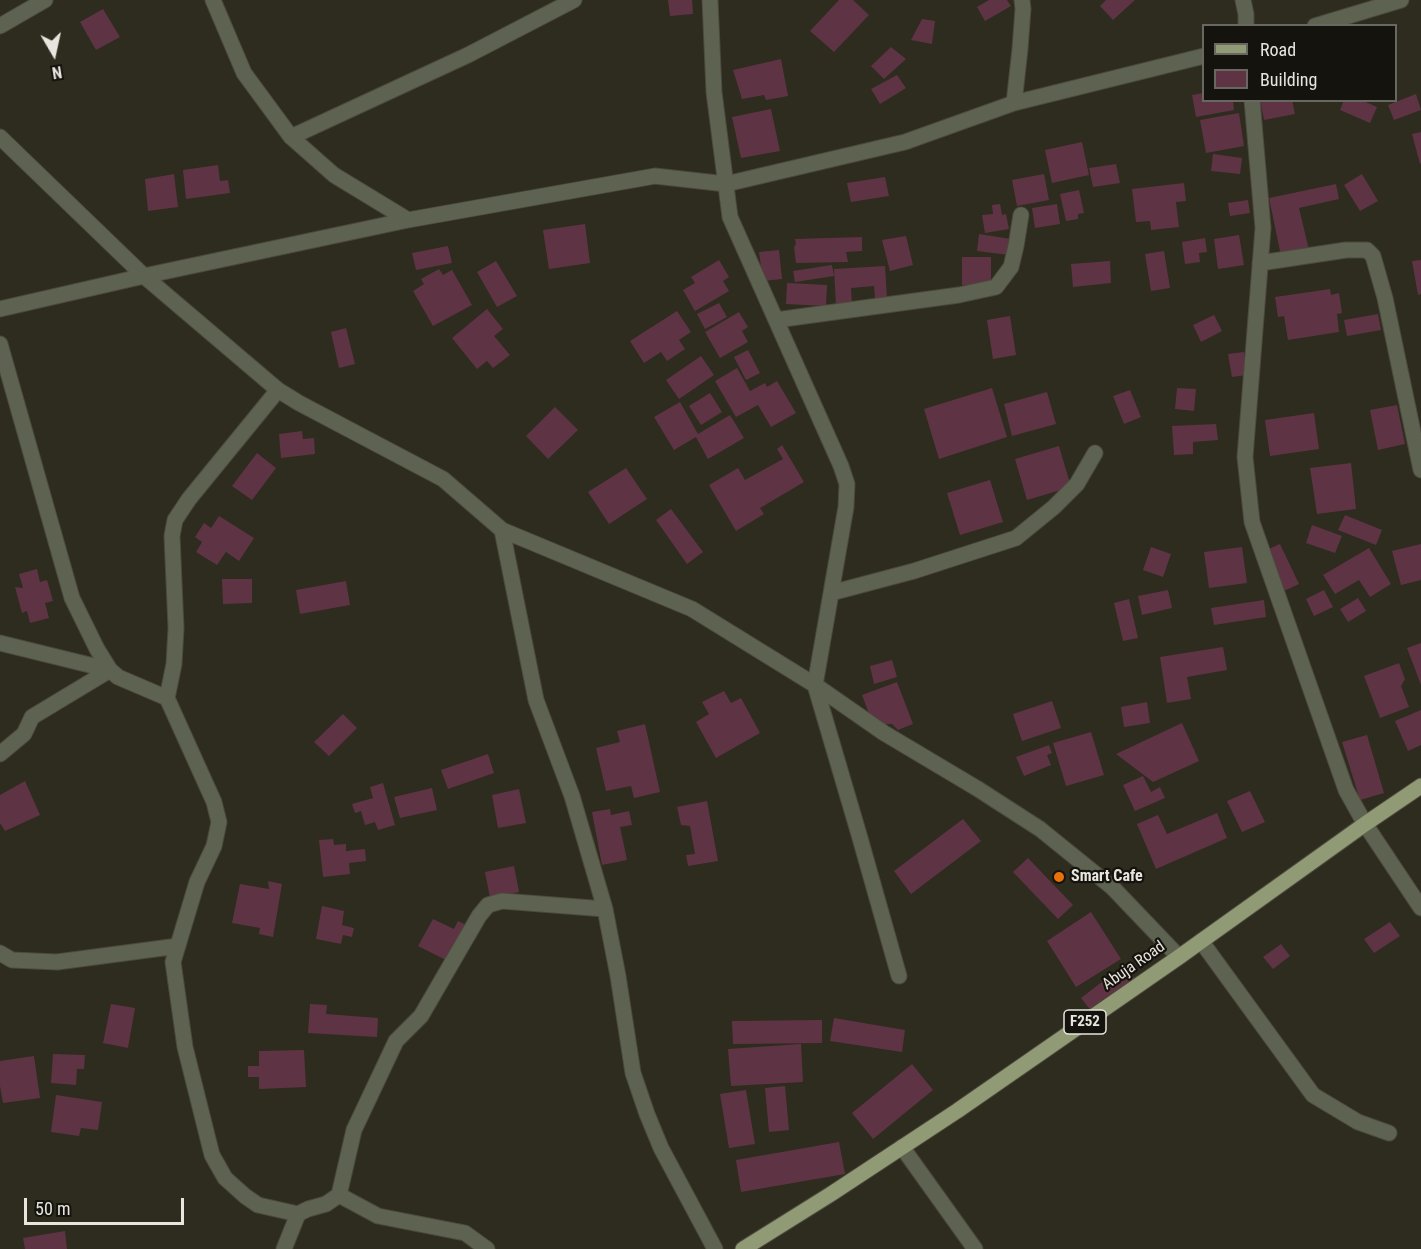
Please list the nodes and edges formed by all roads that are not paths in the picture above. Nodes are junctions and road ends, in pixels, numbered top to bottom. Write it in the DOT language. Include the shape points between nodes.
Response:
graph roads {
  1 [pos="45,0"];
  2 [pos="213,0"];
  3 [pos="574,0"];
  4 [pos="710,0"];
  5 [pos="1022,0"];
  6 [pos="1243,0"];
  7 [pos="1401,0"];
  8 [pos="1246,24"];
  9 [pos="1322,24"];
  10 [pos="0,26"];
  11 [pos="1202,56"];
  12 [pos="1252,102"];
  13 [pos="1014,103"];
  14 [pos="0,137"];
  15 [pos="291,137"];
  16 [pos="726,184"];
  17 [pos="1021,214"];
  18 [pos="408,220"];
  19 [pos="1260,263"];
  20 [pos="144,276"];
  21 [pos="0,309"];
  22 [pos="776,320"];
  23 [pos="0,344"];
  24 [pos="278,390"];
  25 [pos="1095,453"];
  26 [pos="1421,470"];
  27 [pos="502,530"];
  28 [pos="831,593"];
  29 [pos="0,643"];
  30 [pos="110,670"];
  31 [pos="815,685"];
  32 [pos="168,698"];
  33 [pos="0,754"];
  34 [pos="1421,786"];
  35 [pos="1365,824"];
  36 [pos="1421,908"];
  37 [pos="605,909"];
  38 [pos="1201,941"];
  39 [pos="178,946"];
  40 [pos="0,953"];
  41 [pos="1179,957"];
  42 [pos="899,976"];
  43 [pos="1389,1133"];
  44 [pos="902,1148"];
  45 [pos="339,1195"];
  46 [pos="298,1214"];
  47 [pos="748,1248"];
  48 [pos="284,1249"];
  49 [pos="487,1249"];
  50 [pos="715,1249"];
  51 [pos="975,1249"];
  1 -- 10 [label="street"];
  2 -- 15 [label="street" via="244,73"];
  3 -- 15 [label="street" via="468,55"];
  4 -- 16 [label="street" via="714,92"];
  5 -- 13 [label="street"];
  6 -- 8 [label="street"];
  7 -- 9 [label="street"];
  11 -- 13 [label="street"];
  12 -- 19 [label="street" via="1263,228"];
  13 -- 16 [label="street" via="905,142"];
  14 -- 20 [label="street"];
  15 -- 18 [label="street" via="334,175"];
  16 -- 18 [label="street" via="655,176"];
  16 -- 22 [label="street" via="730,217"];
  17 -- 22 [label="street" via="1011,267 996,287"];
  18 -- 20 [label="street"];
  19 -- 26 [label="street" via="1346,250 1367,250 1373,256"];
  19 -- 35 [label="street" via="1245,457 1252,522 1346,790"];
  20 -- 21 [label="street"];
  20 -- 24 [label="street"];
  22 -- 28 [label="street" via="848,484"];
  23 -- 30 [label="street" via="72,598"];
  24 -- 27 [label="street" via="443,479"];
  24 -- 32 [label="street" via="175,520 172,536 176,628"];
  25 -- 28 [label="street" via="1077,484 1016,538"];
  27 -- 31 [label="street" via="692,609"];
  27 -- 37 [label="street" via="536,700 572,796"];
  28 -- 31 [label="street"];
  29 -- 30 [label="street"];
  30 -- 32 [label="street"];
  30 -- 33 [label="street" via="32,717 24,734"];
  31 -- 41 [label="street" via="884,733 1040,829 1113,888"];
  31 -- 42 [label="street"];
  32 -- 39 [label="street" via="219,822"];
  34 -- 35 [label="main road, Abuja Road / F252"];
  35 -- 36 [label="street"];
  35 -- 38 [label="main road, Abuja Road / F252"];
  37 -- 45 [label="street" via="502,901 488,905 421,1016 396,1041 354,1130"];
  37 -- 50 [label="street" via="633,1073 646,1114"];
  38 -- 41 [label="main road, Abuja Road / F252"];
  38 -- 43 [label="street" via="1313,1095 1358,1122"];
  39 -- 40 [label="street" via="57,962 12,960"];
  39 -- 46 [label="street" via="173,962 185,1047 212,1155 225,1178 258,1205"];
  41 -- 44 [label="main road, Abuja Road / F252"];
  44 -- 47 [label="main road, Abuja Road / F252"];
  44 -- 51 [label="street"];
  45 -- 46 [label="street"];
  45 -- 49 [label="street" via="378,1216 465,1233"];
  46 -- 48 [label="street"];
}
